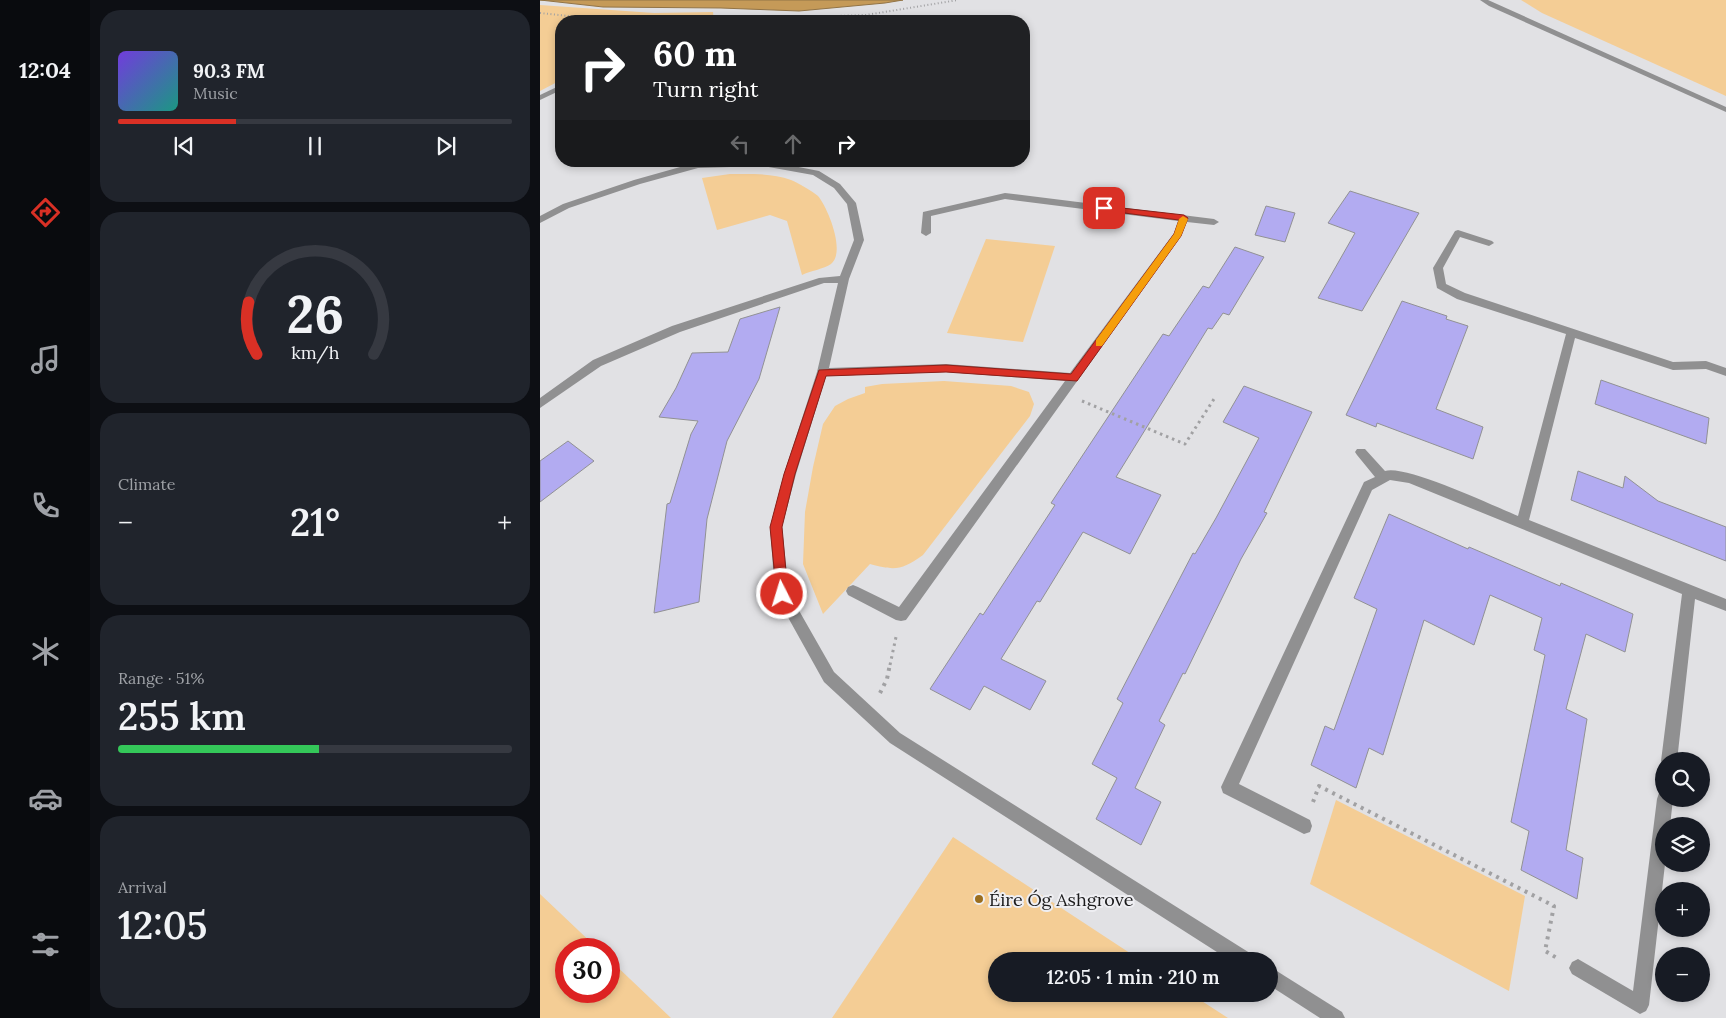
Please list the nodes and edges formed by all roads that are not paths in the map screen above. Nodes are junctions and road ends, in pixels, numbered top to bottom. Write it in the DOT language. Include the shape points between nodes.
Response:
graph roads {
  1 [pos="1483,0"];
  2 [pos="555,90"];
  3 [pos="540,98"];
  4 [pos="1726,110"];
  5 [pos="691,167"];
  6 [pos="783,167"];
  7 [pos="1184,218"];
  8 [pos="540,220"];
  9 [pos="1214,222"];
  10 [pos="926,233"];
  11 [pos="1489,243"];
  12 [pos="844,279"];
  13 [pos="1571,334"];
  14 [pos="822,372"];
  15 [pos="1726,372"];
  16 [pos="1074,378"];
  17 [pos="540,404"];
  18 [pos="1360,452"];
  19 [pos="1383,478"];
  20 [pos="1522,524"];
  21 [pos="1689,590"];
  22 [pos="853,591"];
  23 [pos="1726,605"];
  24 [pos="1670,752"];
  25 [pos="1664,807"];
  26 [pos="1304,826"];
  27 [pos="1233,952"];
  28 [pos="1578,968"];
  29 [pos="1278,981"];
  30 [pos="1336,1018"];
  1 -- 4 [label="street"];
  2 -- 3 [label="street"];
  5 -- 8 [label="street" via="566,206"];
  6 -- 12 [label="street" via="816,173 837,186 851,203 859,240"];
  7 -- 9 [label="street"];
  7 -- 10 [label="street" via="1005,196 926,214"];
  7 -- 16 [label="street" via="1178,234"];
  11 -- 13 [label="street" via="1458,233 1438,268 1441,286"];
  12 -- 14 [label="street"];
  12 -- 17 [label="street" via="822,280 676,329 597,363"];
  13 -- 15 [label="street" via="1673,366 1706,365"];
  13 -- 20 [label="street"];
  14 -- 16 [label="street" via="946,368"];
  14 -- 27 [label="street" via="776,527 782,594 829,677 895,738"];
  16 -- 22 [label="street" via="901,615"];
  18 -- 19 [label="street"];
  19 -- 20 [label="street" via="1390,474 1410,478"];
  19 -- 26 [label="street" via="1368,486 1229,787"];
  20 -- 21 [label="street"];
  21 -- 23 [label="street"];
  21 -- 24 [label="street"];
  25 -- 28 [label="street" via="1640,1004"];
  29 -- 30 [label="street"];
}
